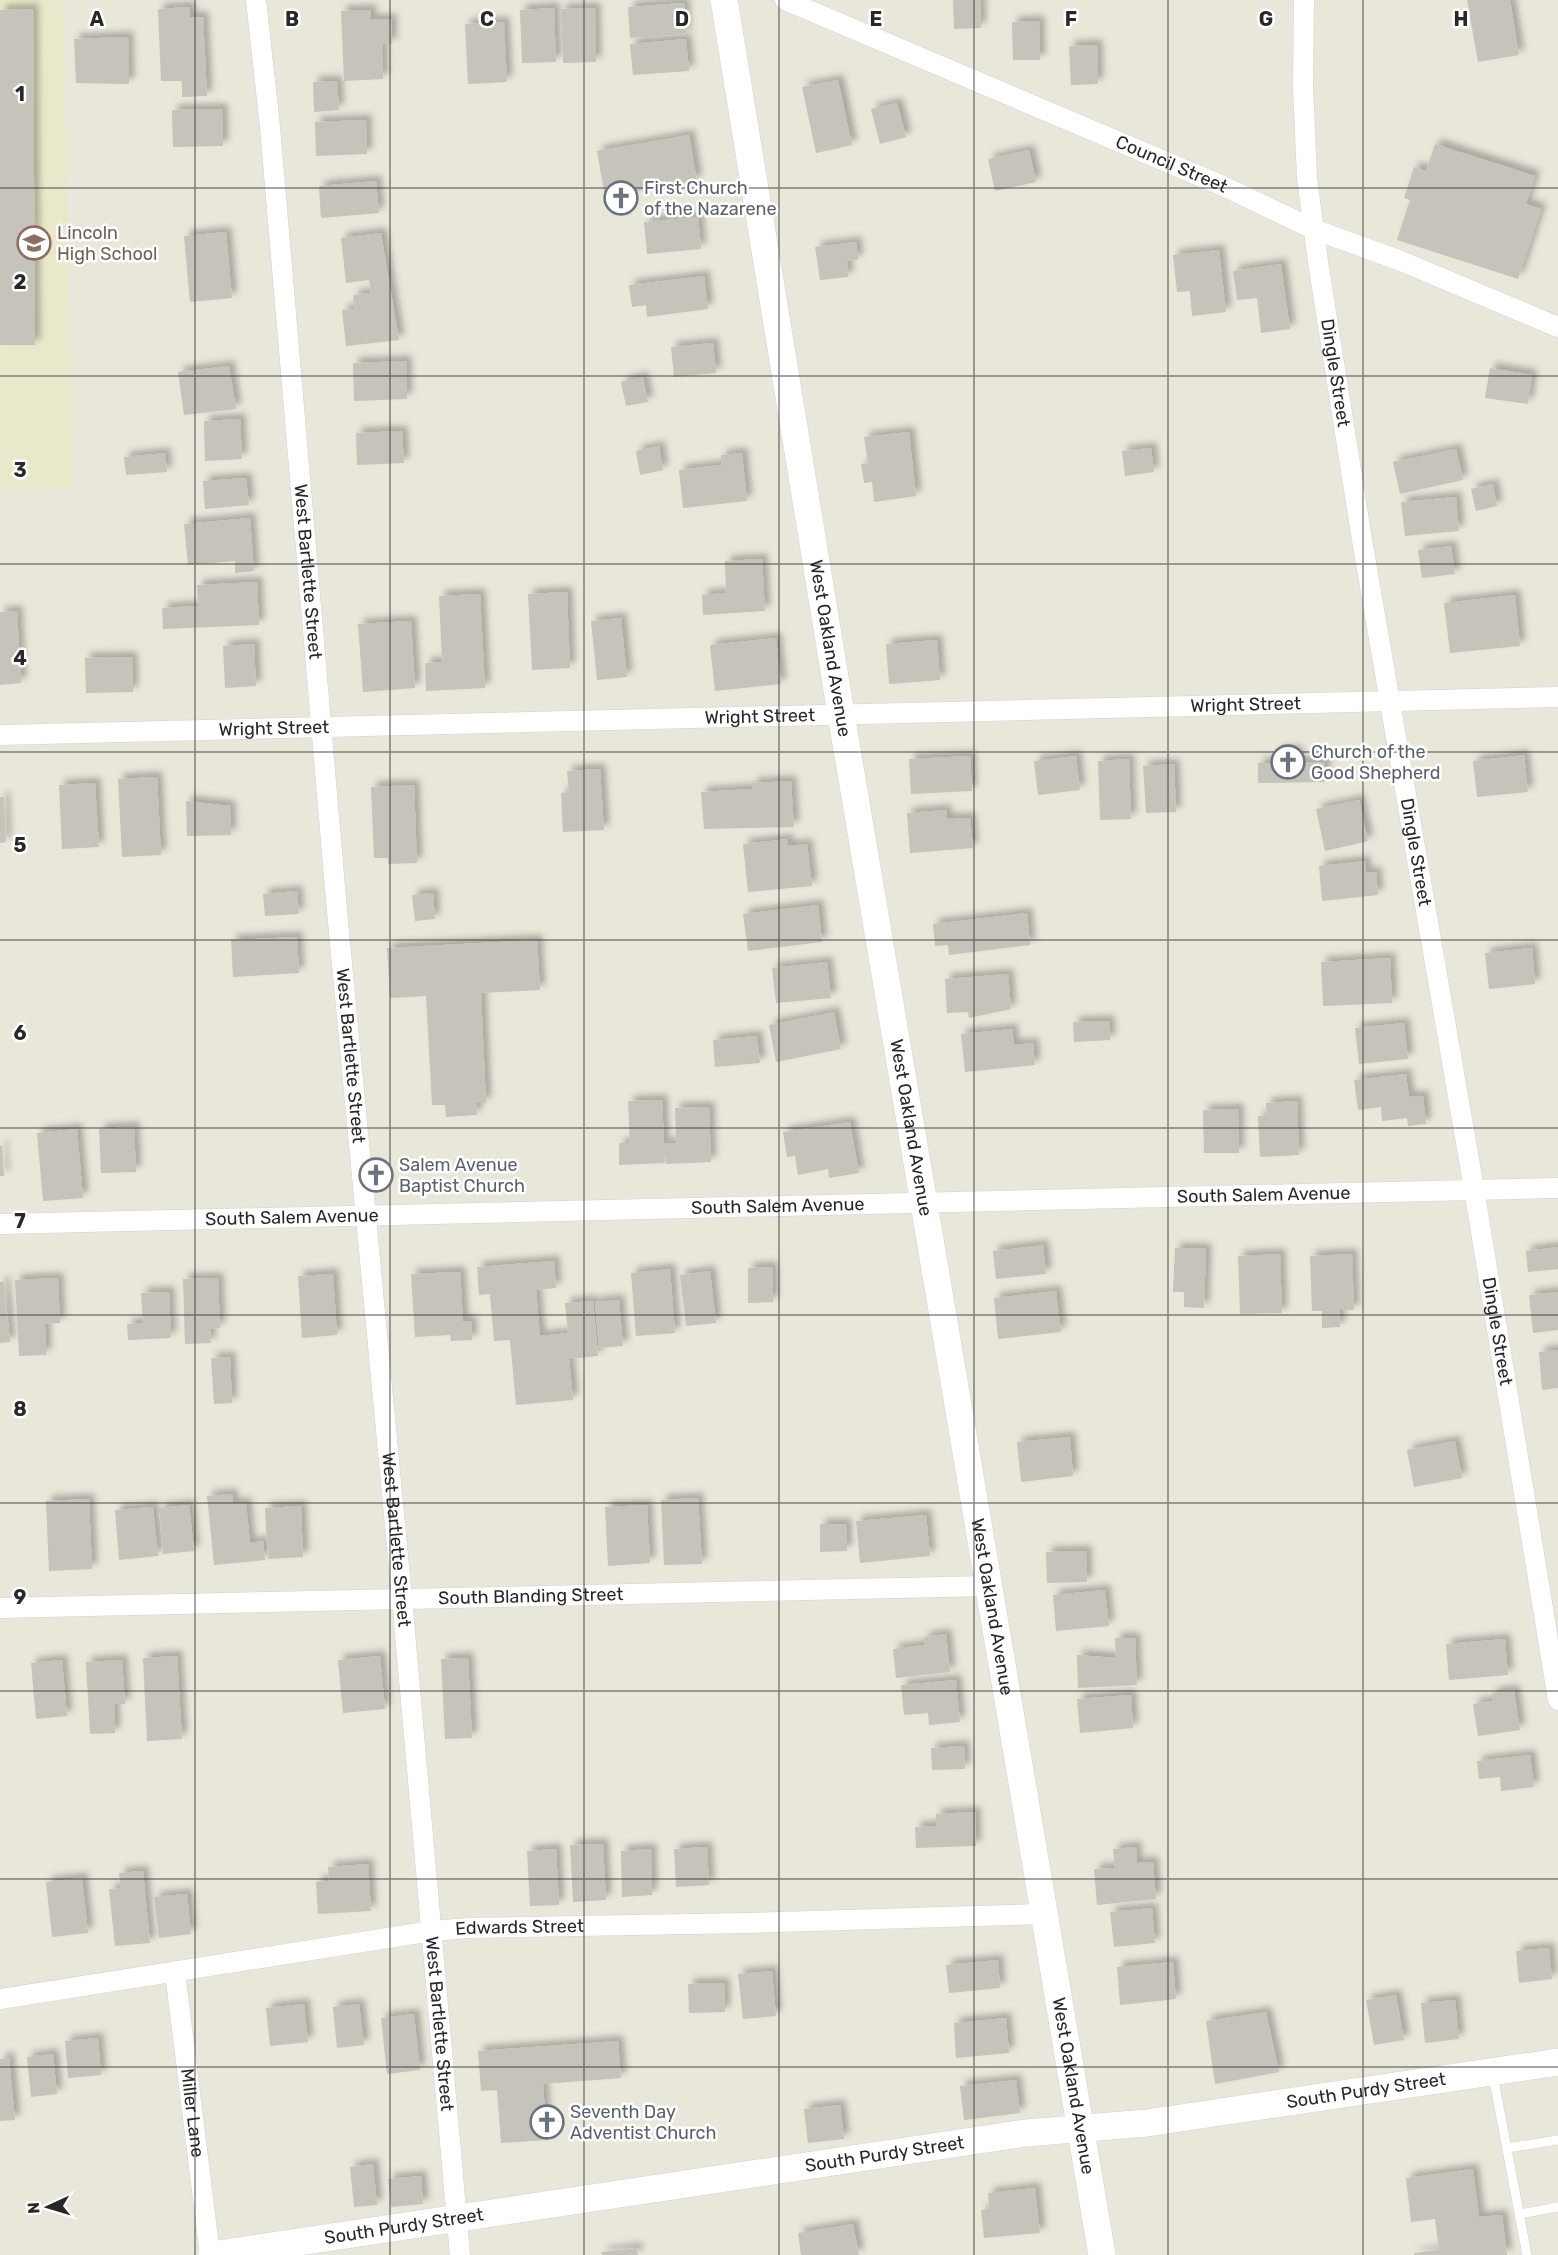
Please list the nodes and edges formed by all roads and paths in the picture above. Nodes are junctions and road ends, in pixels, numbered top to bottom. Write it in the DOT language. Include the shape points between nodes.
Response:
graph roads {
  1 [pos="256,0"];
  2 [pos="724,0"];
  3 [pos="785,0"];
  4 [pos="1304,0"];
  5 [pos="1313,229"];
  6 [pos="1558,327"];
  7 [pos="1558,698"];
  8 [pos="1391,701"];
  9 [pos="841,714"];
  10 [pos="322,727"];
  11 [pos="0,735"];
  12 [pos="1558,1188"];
  13 [pos="1474,1190"];
  14 [pos="925,1203"];
  15 [pos="365,1216"];
  16 [pos="0,1224"];
  17 [pos="988,1586"];
  18 [pos="402,1599"];
  19 [pos="0,1608"];
  20 [pos="1558,1700"];
  21 [pos="1043,1914"];
  22 [pos="432,1931"];
  23 [pos="176,1972"];
  24 [pos="0,1999"];
  25 [pos="1558,2062"];
  26 [pos="1493,2072"];
  27 [pos="1080,2128"];
  28 [pos="1558,2140"];
  29 [pos="1507,2148"];
  30 [pos="1558,2207"];
  31 [pos="1520,2214"];
  32 [pos="457,2218"];
  33 [pos="211,2255"];
  34 [pos="460,2255"];
  35 [pos="1102,2255"];
  36 [pos="1527,2255"];
  1 -- 10 [label="street, West Bartlette Street"];
  2 -- 9 [label="street, West Oakland Avenue"];
  3 -- 5 [label="street, Council Street" via="1223,186"];
  4 -- 5 [label="street, Dingle Street" via="1303,86"];
  5 -- 6 [label="street, Council Street"];
  5 -- 8 [label="street, Dingle Street"];
  7 -- 8 [label="street, Wright Street"];
  8 -- 9 [label="street, Wright Street"];
  8 -- 13 [label="street, Dingle Street"];
  9 -- 10 [label="street, Wright Street"];
  9 -- 14 [label="street, West Oakland Avenue"];
  10 -- 11 [label="street, Wright Street"];
  10 -- 15 [label="street, West Bartlette Street"];
  12 -- 13 [label="street, South Salem Avenue"];
  13 -- 14 [label="street, South Salem Avenue"];
  13 -- 20 [label="street, Dingle Street"];
  14 -- 15 [label="street, South Salem Avenue"];
  14 -- 17 [label="street, West Oakland Avenue"];
  15 -- 16 [label="street, South Salem Avenue"];
  15 -- 18 [label="street, West Bartlette Street"];
  17 -- 18 [label="street, South Blanding Street"];
  17 -- 21 [label="street, West Oakland Avenue"];
  18 -- 19 [label="street, South Blanding Street"];
  18 -- 22 [label="street, West Bartlette Street"];
  21 -- 22 [label="street, Edwards Street"];
  21 -- 27 [label="street, West Oakland Avenue"];
  22 -- 23 [label="street, Edwards Street"];
  22 -- 32 [label="street, West Bartlette Street"];
  23 -- 24 [label="street, Edwards Street"];
  23 -- 33 [label="street, Miller Lane"];
  25 -- 26 [label="street, South Purdy Street"];
  26 -- 27 [label="street, South Purdy Street" via="1147,2123"];
  26 -- 29 [label="lane"];
  27 -- 32 [label="street, South Purdy Street"];
  27 -- 35 [label="street, West Oakland Avenue"];
  28 -- 29 [label="lane"];
  29 -- 31 [label="lane"];
  30 -- 31 [label="lane"];
  31 -- 36 [label="lane"];
  32 -- 33 [label="street, South Purdy Street"];
  32 -- 34 [label="street, West Bartlette Street"];
}
